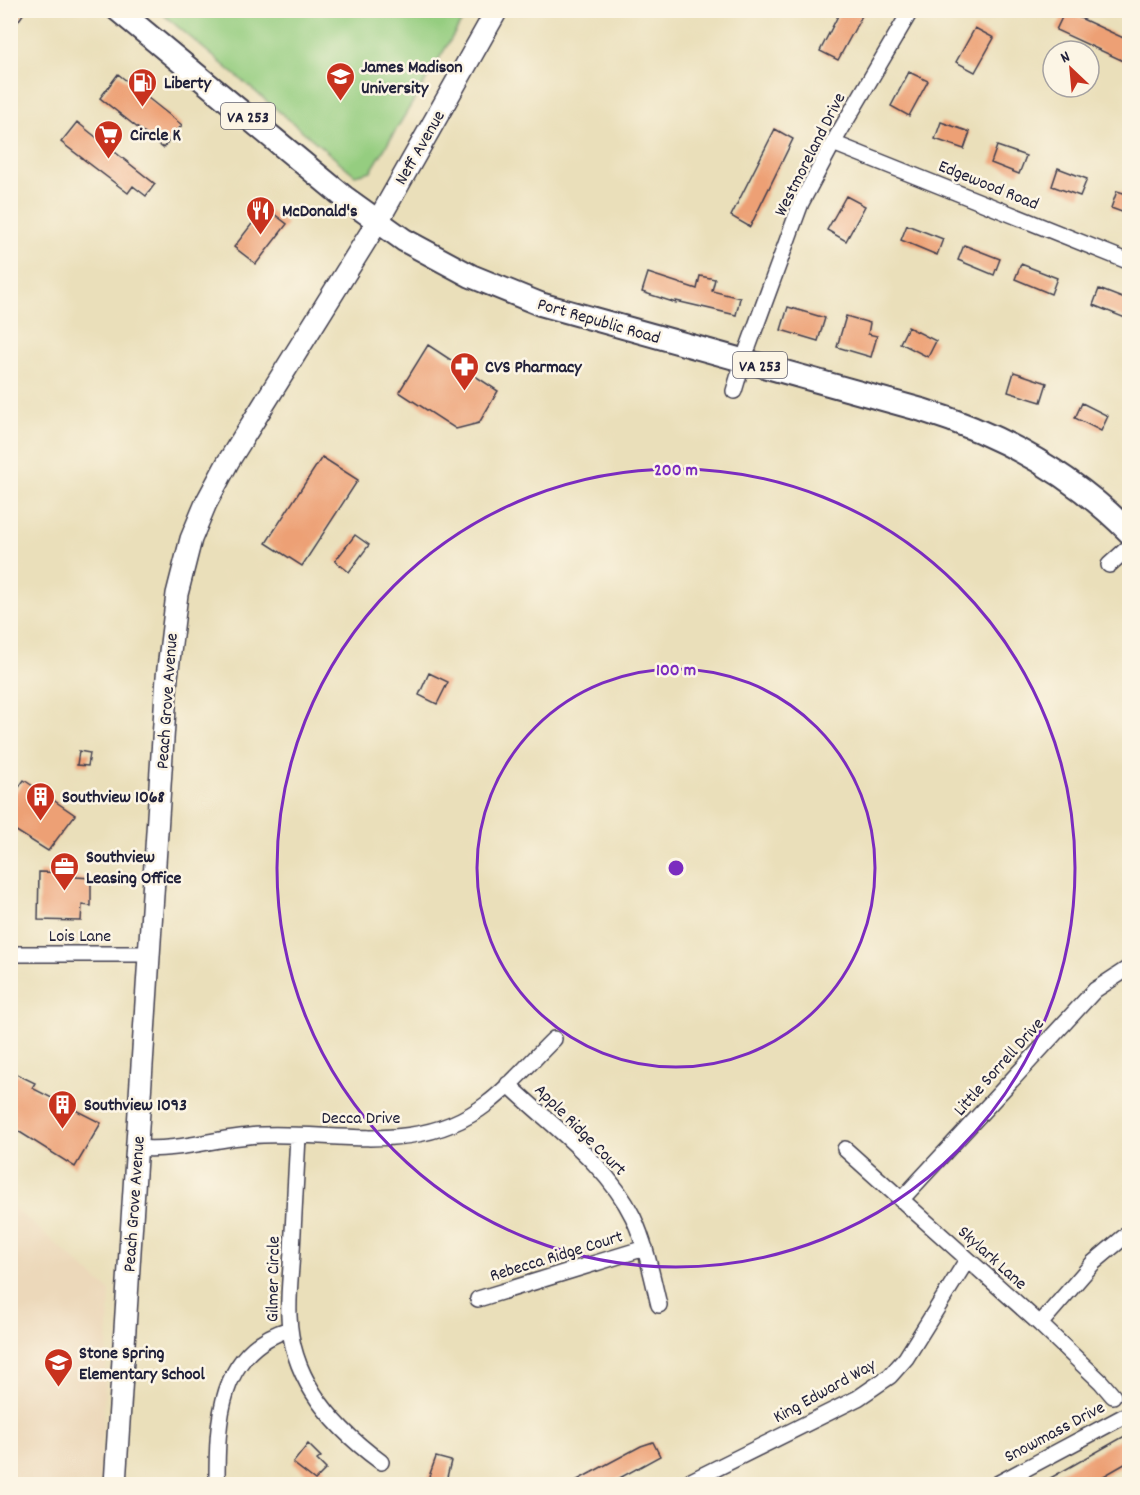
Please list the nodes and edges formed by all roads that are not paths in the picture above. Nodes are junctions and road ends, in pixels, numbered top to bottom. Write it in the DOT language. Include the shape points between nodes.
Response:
graph roads {
  1 [pos="118,10"];
  2 [pos="497,10"];
  3 [pos="911,10"];
  4 [pos="833,142"];
  5 [pos="378,221"];
  6 [pos="1130,262"];
  7 [pos="743,360"];
  8 [pos="735,391"];
  9 [pos="1130,533"];
  10 [pos="1130,546"];
  11 [pos="1109,565"];
  12 [pos="10,954"];
  13 [pos="149,954"];
  14 [pos="1130,967"];
  15 [pos="554,1040"];
  16 [pos="508,1084"];
  17 [pos="298,1136"];
  18 [pos="137,1148"];
  19 [pos="845,1149"];
  20 [pos="901,1200"];
  21 [pos="1130,1232"];
  22 [pos="645,1248"];
  23 [pos="967,1260"];
  24 [pos="478,1299"];
  25 [pos="659,1305"];
  26 [pos="1040,1324"];
  27 [pos="290,1329"];
  28 [pos="1113,1396"];
  29 [pos="1130,1413"];
  30 [pos="381,1462"];
  31 [pos="115,1485"];
  32 [pos="217,1485"];
  33 [pos="685,1485"];
  34 [pos="997,1485"];
  1 -- 5 [label="main road, Port Republic Road / VA 253"];
  2 -- 5 [label="main road, Neff Avenue"];
  3 -- 4 [label="street, Westmoreland Drive"];
  4 -- 6 [label="street, Edgewood Road"];
  4 -- 7 [label="street, Westmoreland Drive" via="801,203"];
  5 -- 7 [label="main road, Port Republic Road / VA 253" via="430,256 509,293"];
  5 -- 13 [label="main road, Peach Grove Avenue" via="228,462 189,545 170,644"];
  7 -- 8 [label="street, Westmoreland Drive"];
  7 -- 9 [label="main road, Port Republic Road / VA 253" via="922,410 981,431 1057,473"];
  10 -- 11 [label="street"];
  12 -- 13 [label="street, Lois Lane"];
  13 -- 18 [label="main road, Peach Grove Avenue"];
  14 -- 20 [label="street, Little Sorrell Drive" via="1095,990"];
  15 -- 16 [label="street, Decca Drive"];
  16 -- 17 [label="street, Decca Drive" via="472,1114 420,1134 388,1139"];
  16 -- 22 [label="street, Apple Ridge Court" via="614,1187"];
  17 -- 18 [label="street, Decca Drive" via="256,1135 185,1148"];
  17 -- 27 [label="street, Gilmer Circle"];
  18 -- 31 [label="main road, Peach Grove Avenue"];
  19 -- 20 [label="street, Skylark Lane"];
  20 -- 23 [label="street, Skylark Lane"];
  21 -- 26 [label="street" via="1093,1263"];
  22 -- 24 [label="street, Rebecca Ridge Court"];
  22 -- 25 [label="street, Apple Ridge Court"];
  23 -- 26 [label="street, Skylark Lane"];
  23 -- 33 [label="street, King Edward Way" via="891,1376 858,1398"];
  26 -- 28 [label="street, Skylark Lane"];
  27 -- 30 [label="street, Gilmer Circle" via="301,1369 322,1407 358,1446"];
  27 -- 32 [label="street" via="256,1346 232,1376 222,1404"];
  29 -- 34 [label="street, Snowmass Drive"];
}
